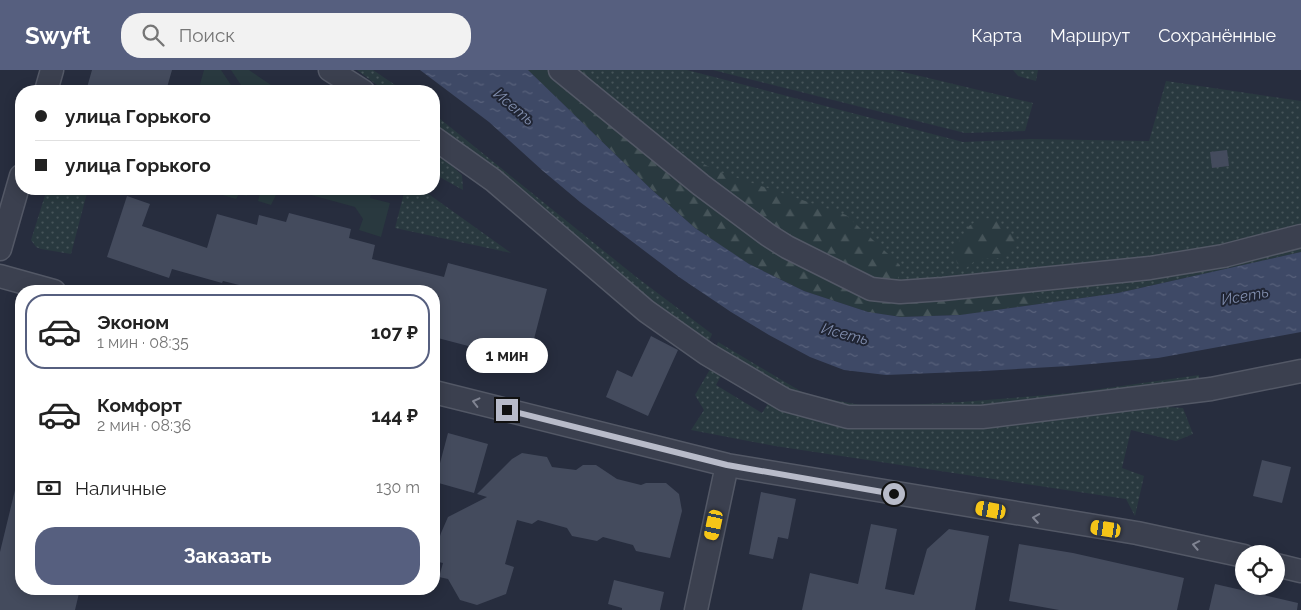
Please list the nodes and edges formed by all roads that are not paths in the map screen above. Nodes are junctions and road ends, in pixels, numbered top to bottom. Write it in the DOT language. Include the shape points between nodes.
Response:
graph roads {
  1 [pos="52,70"];
  2 [pos="330,70"];
  3 [pos="560,70"];
  4 [pos="48,85"];
  5 [pos="354,85"];
  6 [pos="440,142"];
  7 [pos="16,195"];
  8 [pos="1301,236"];
  9 [pos="0,249"];
  10 [pos="0,276"];
  11 [pos="32,285"];
  12 [pos="1301,371"];
  13 [pos="440,393"];
  14 [pos="727,465"];
  15 [pos="1235,554"];
  16 [pos="1285,567"];
  17 [pos="1301,571"];
  18 [pos="696,610"];
  1 -- 4 [label="street"];
  2 -- 5 [label="street"];
  3 -- 8 [label="street" via="768,235 871,289 900,292 943,290 1150,268 1223,256"];
  6 -- 12 [label="street" via="493,180 646,311 707,354 785,400 848,417 982,417 1211,389"];
  7 -- 9 [label="street"];
  10 -- 11 [label="street"];
  14 -- 13 [label="street, one-way"];
  15 -- 14 [label="street, one-way" via="1137,534"];
  14 -- 18 [label="street"];
  16 -- 17 [label="street"];
}
